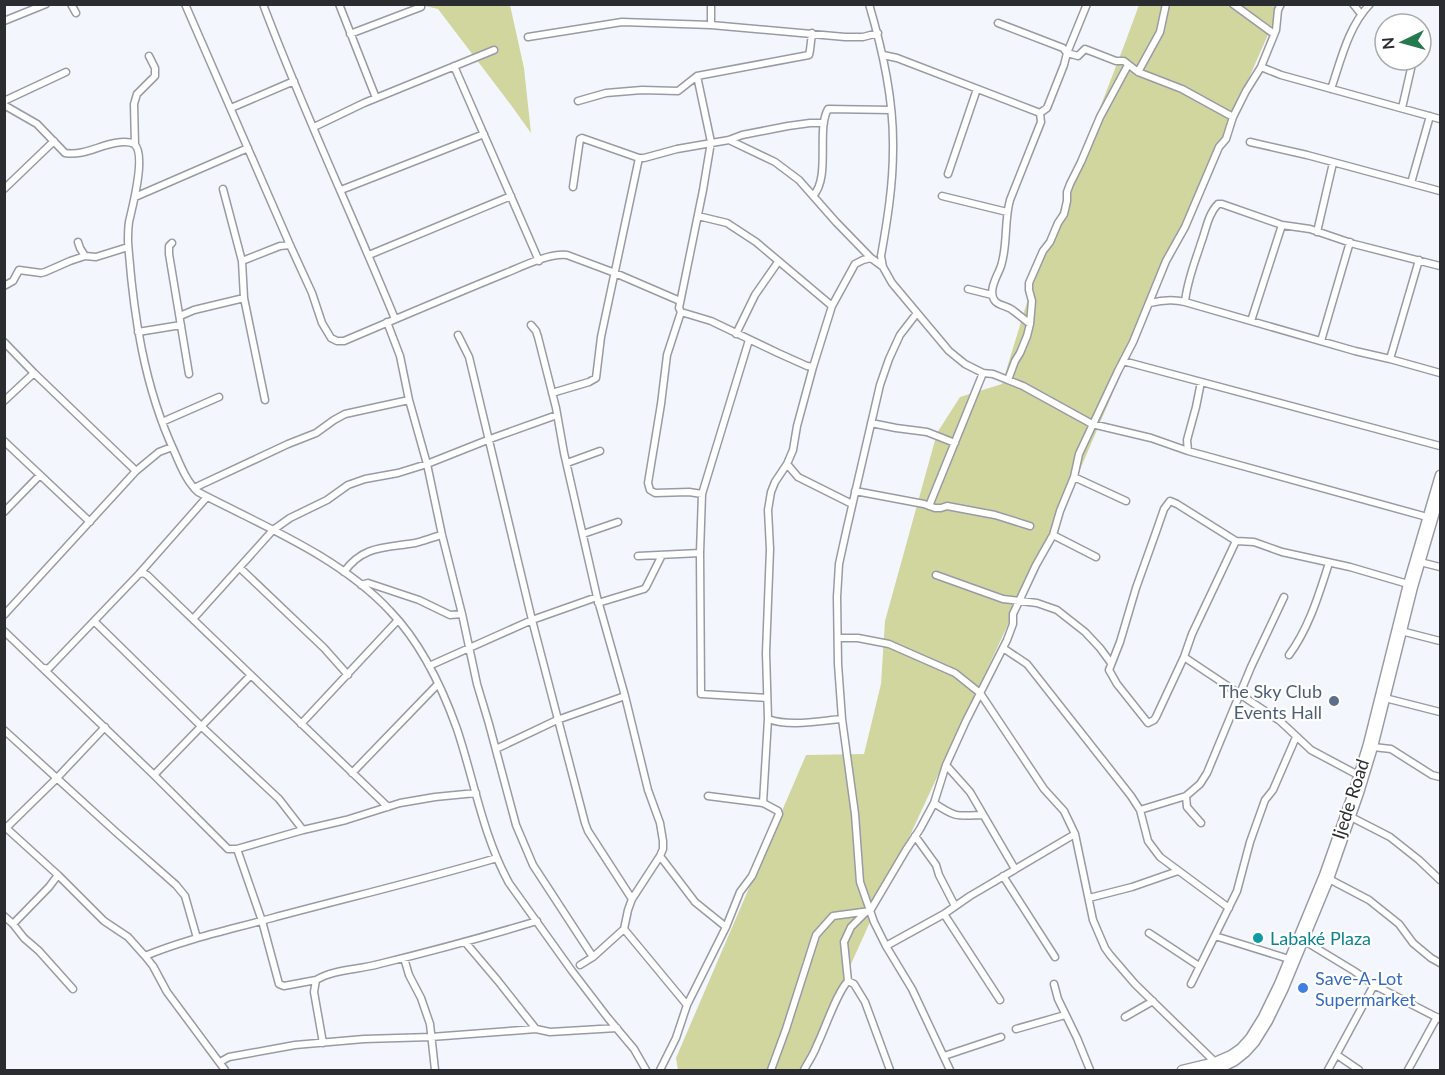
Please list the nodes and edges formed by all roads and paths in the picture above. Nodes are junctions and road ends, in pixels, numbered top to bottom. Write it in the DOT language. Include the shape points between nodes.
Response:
graph roads {
  1 [pos="46,4"];
  2 [pos="71,4"];
  3 [pos="185,4"];
  4 [pos="263,4"];
  5 [pos="339,4"];
  6 [pos="711,4"];
  7 [pos="869,4"];
  8 [pos="1087,4"];
  9 [pos="1166,4"];
  10 [pos="1233,4"];
  11 [pos="1281,4"];
  12 [pos="1353,4"];
  13 [pos="1370,4"];
  14 [pos="421,7"];
  15 [pos="76,14"];
  16 [pos="1361,14"];
  17 [pos="4,21"];
  18 [pos="998,23"];
  19 [pos="711,24"];
  20 [pos="812,33"];
  21 [pos="878,33"];
  22 [pos="350,34"];
  23 [pos="1274,34"];
  24 [pos="528,37"];
  25 [pos="494,50"];
  26 [pos="1067,53"];
  27 [pos="884,55"];
  28 [pos="149,56"];
  29 [pos="1128,65"];
  30 [pos="454,66"];
  31 [pos="1261,67"];
  32 [pos="66,72"];
  33 [pos="1138,72"];
  34 [pos="1410,72"];
  35 [pos="697,76"];
  36 [pos="294,81"];
  37 [pos="977,89"];
  38 [pos="1331,89"];
  39 [pos="376,98"];
  40 [pos="578,101"];
  41 [pos="4,103"];
  42 [pos="231,108"];
  43 [pos="1402,108"];
  44 [pos="891,110"];
  45 [pos="1040,113"];
  46 [pos="1430,116"];
  47 [pos="1233,117"];
  48 [pos="1440,119"];
  49 [pos="825,123"];
  50 [pos="314,127"];
  51 [pos="484,134"];
  52 [pos="729,140"];
  53 [pos="54,141"];
  54 [pos="711,142"];
  55 [pos="1250,142"];
  56 [pos="135,145"];
  57 [pos="248,148"];
  58 [pos="639,158"];
  59 [pos="1334,163"];
  60 [pos="948,174"];
  61 [pos="1412,183"];
  62 [pos="573,188"];
  63 [pos="4,189"];
  64 [pos="223,189"];
  65 [pos="341,190"];
  66 [pos="1440,191"];
  67 [pos="135,196"];
  68 [pos="511,196"];
  69 [pos="813,196"];
  70 [pos="942,196"];
  71 [pos="1007,212"];
  72 [pos="698,216"];
  73 [pos="1282,225"];
  74 [pos="1317,232"];
  75 [pos="78,242"];
  76 [pos="1350,242"];
  77 [pos="172,243"];
  78 [pos="290,245"];
  79 [pos="128,247"];
  80 [pos="369,255"];
  81 [pos="85,256"];
  82 [pos="871,258"];
  83 [pos="1419,260"];
  84 [pos="242,261"];
  85 [pos="538,261"];
  86 [pos="778,262"];
  87 [pos="1440,266"];
  88 [pos="883,267"];
  89 [pos="615,273"];
  90 [pos="4,286"];
  91 [pos="968,289"];
  92 [pos="992,295"];
  93 [pos="244,298"];
  94 [pos="680,301"];
  95 [pos="1185,302"];
  96 [pos="1150,303"];
  97 [pos="832,306"];
  98 [pos="681,312"];
  99 [pos="917,313"];
  100 [pos="180,316"];
  101 [pos="395,319"];
  102 [pos="1251,321"];
  103 [pos="387,322"];
  104 [pos="181,324"];
  105 [pos="1030,324"];
  106 [pos="531,325"];
  107 [pos="138,332"];
  108 [pos="736,334"];
  109 [pos="458,335"];
  110 [pos="749,340"];
  111 [pos="1321,341"];
  112 [pos="4,342"];
  113 [pos="1390,359"];
  114 [pos="1123,361"];
  115 [pos="813,367"];
  116 [pos="34,373"];
  117 [pos="983,373"];
  118 [pos="1440,373"];
  119 [pos="189,374"];
  120 [pos="1008,380"];
  121 [pos="1201,382"];
  122 [pos="552,393"];
  123 [pos="219,397"];
  124 [pos="265,400"];
  125 [pos="409,400"];
  126 [pos="4,401"];
  127 [pos="557,415"];
  128 [pos="162,422"];
  129 [pos="871,423"];
  130 [pos="1092,424"];
  131 [pos="490,439"];
  132 [pos="4,441"];
  133 [pos="955,443"];
  134 [pos="1440,446"];
  135 [pos="172,447"];
  136 [pos="600,451"];
  137 [pos="1188,451"];
  138 [pos="567,463"];
  139 [pos="427,464"];
  140 [pos="787,464"];
  141 [pos="136,471"];
  142 [pos="40,475"];
  143 [pos="1440,475"];
  144 [pos="1074,477"];
  145 [pos="194,488"];
  146 [pos="855,491"];
  147 [pos="702,494"];
  148 [pos="1440,495"];
  149 [pos="207,497"];
  150 [pos="1126,501"];
  151 [pos="852,504"];
  152 [pos="929,506"];
  153 [pos="4,512"];
  154 [pos="1427,517"];
  155 [pos="90,522"];
  156 [pos="618,522"];
  157 [pos="1030,526"];
  158 [pos="273,530"];
  159 [pos="583,534"];
  160 [pos="442,535"];
  161 [pos="1053,535"];
  162 [pos="1236,541"];
  163 [pos="700,553"];
  164 [pos="662,555"];
  165 [pos="638,556"];
  166 [pos="1096,557"];
  167 [pos="1420,562"];
  168 [pos="1329,563"];
  169 [pos="1440,567"];
  170 [pos="240,568"];
  171 [pos="344,572"];
  172 [pos="139,574"];
  173 [pos="936,575"];
  174 [pos="1408,584"];
  175 [pos="361,585"];
  176 [pos="1284,597"];
  177 [pos="598,600"];
  178 [pos="1020,602"];
  179 [pos="462,614"];
  180 [pos="4,615"];
  181 [pos="193,619"];
  182 [pos="398,620"];
  183 [pos="532,620"];
  184 [pos="94,621"];
  185 [pos="4,631"];
  186 [pos="1401,631"];
  187 [pos="838,638"];
  188 [pos="1440,641"];
  189 [pos="469,647"];
  190 [pos="1003,648"];
  191 [pos="1289,655"];
  192 [pos="1184,657"];
  193 [pos="1111,663"];
  194 [pos="429,666"];
  195 [pos="44,668"];
  196 [pos="250,675"];
  197 [pos="348,675"];
  198 [pos="438,684"];
  199 [pos="980,693"];
  200 [pos="1240,694"];
  201 [pos="625,696"];
  202 [pos="767,698"];
  203 [pos="1385,698"];
  204 [pos="1440,712"];
  205 [pos="768,719"];
  206 [pos="842,719"];
  207 [pos="557,720"];
  208 [pos="301,724"];
  209 [pos="201,726"];
  210 [pos="105,727"];
  211 [pos="4,730"];
  212 [pos="1296,737"];
  213 [pos="1373,747"];
  214 [pos="496,749"];
  215 [pos="946,765"];
  216 [pos="352,773"];
  217 [pos="154,775"];
  218 [pos="1358,775"];
  219 [pos="1440,777"];
  220 [pos="56,779"];
  221 [pos="476,793"];
  222 [pos="708,796"];
  223 [pos="1186,796"];
  224 [pos="763,803"];
  225 [pos="934,803"];
  226 [pos="388,807"];
  227 [pos="1140,810"];
  228 [pos="983,815"];
  229 [pos="1351,817"];
  230 [pos="1201,822"];
  231 [pos="5,827"];
  232 [pos="303,830"];
  233 [pos="1075,834"];
  234 [pos="915,836"];
  235 [pos="237,849"];
  236 [pos="660,856"];
  237 [pos="497,858"];
  238 [pos="1016,869"];
  239 [pos="1178,871"];
  240 [pos="58,875"];
  241 [pos="1003,876"];
  242 [pos="1329,879"];
  243 [pos="1440,880"];
  244 [pos="632,898"];
  245 [pos="1089,898"];
  246 [pos="955,906"];
  247 [pos="1229,908"];
  248 [pos="868,911"];
  249 [pos="944,914"];
  250 [pos="4,916"];
  251 [pos="262,921"];
  252 [pos="537,921"];
  253 [pos="13,924"];
  254 [pos="726,927"];
  255 [pos="624,929"];
  256 [pos="1149,933"];
  257 [pos="1215,936"];
  258 [pos="197,938"];
  259 [pos="1303,940"];
  260 [pos="465,942"];
  261 [pos="886,946"];
  262 [pos="146,956"];
  263 [pos="593,957"];
  264 [pos="1055,957"];
  265 [pos="404,958"];
  266 [pos="1289,959"];
  267 [pos="1440,963"];
  268 [pos="580,965"];
  269 [pos="1199,966"];
  270 [pos="316,980"];
  271 [pos="848,981"];
  272 [pos="1054,984"];
  273 [pos="1191,984"];
  274 [pos="1374,985"];
  275 [pos="74,989"];
  276 [pos="1000,1000"];
  277 [pos="1153,1000"];
  278 [pos="687,1005"];
  279 [pos="1065,1015"];
  280 [pos="1125,1017"];
  281 [pos="1439,1018"];
  282 [pos="617,1028"];
  283 [pos="536,1029"];
  284 [pos="1016,1029"];
  285 [pos="431,1037"];
  286 [pos="1001,1037"];
  287 [pos="323,1043"];
  288 [pos="1337,1055"];
  289 [pos="944,1056"];
  290 [pos="220,1062"];
  291 [pos="1215,1062"];
  292 [pos="225,1071"];
  293 [pos="435,1071"];
  294 [pos="646,1071"];
  295 [pos="660,1071"];
  296 [pos="771,1071"];
  297 [pos="804,1071"];
  298 [pos="890,1071"];
  299 [pos="950,1071"];
  300 [pos="1090,1071"];
  301 [pos="1182,1071"];
  302 [pos="1207,1071"];
  303 [pos="1328,1071"];
  304 [pos="1359,1071"];
  305 [pos="1408,1071"];
  1 -- 17 [label="street"];
  2 -- 15 [label="street"];
  3 -- 42 [label="street"];
  4 -- 36 [label="street"];
  5 -- 22 [label="street"];
  6 -- 19 [label="street"];
  7 -- 21 [label="street"];
  8 -- 26 [label="street"];
  9 -- 33 [label="street" via="1160,32"];
  10 -- 23 [label="street"];
  11 -- 23 [label="street"];
  12 -- 16 [label="street"];
  13 -- 16 [label="street"];
  14 -- 22 [label="street"];
  16 -- 38 [label="street"];
  18 -- 26 [label="street"];
  19 -- 20 [label="street"];
  19 -- 24 [label="street" via="622,22"];
  20 -- 21 [label="street" via="862,37"];
  20 -- 35 [label="street" via="808,55"];
  21 -- 27 [label="street"];
  22 -- 39 [label="street"];
  23 -- 31 [label="street"];
  25 -- 30 [label="street"];
  26 -- 29 [label="street" via="1078,56 1085,49"];
  26 -- 45 [label="street" via="1047,108"];
  27 -- 37 [label="street"];
  27 -- 44 [label="street"];
  28 -- 56 [label="street" via="155,76 137,94 134,104"];
  29 -- 33 [label="street"];
  29 -- 105 [label="street" via="1100,117 1067,192 1064,214 1029,283"];
  30 -- 39 [label="street"];
  30 -- 51 [label="street"];
  31 -- 38 [label="street"];
  31 -- 47 [label="street"];
  32 -- 41 [label="street"];
  33 -- 47 [label="street" via="1182,89"];
  34 -- 43 [label="street"];
  35 -- 40 [label="street" via="678,91 606,93"];
  35 -- 54 [label="street"];
  36 -- 42 [label="street"];
  36 -- 50 [label="street"];
  37 -- 45 [label="street"];
  37 -- 60 [label="street"];
  38 -- 43 [label="street"];
  39 -- 50 [label="street"];
  41 -- 53 [label="street" via="37,124"];
  42 -- 57 [label="street"];
  43 -- 46 [label="street"];
  44 -- 49 [label="street" via="828,109"];
  44 -- 88 [label="street" via="892,180 881,256"];
  45 -- 71 [label="street" via="1041,122"];
  46 -- 48 [label="street"];
  46 -- 61 [label="street"];
  47 -- 96 [label="street"];
  49 -- 52 [label="street" via="788,126"];
  49 -- 69 [label="street" via="821,175"];
  50 -- 65 [label="street"];
  51 -- 65 [label="street"];
  51 -- 68 [label="street"];
  52 -- 54 [label="street"];
  52 -- 69 [label="street" via="775,162"];
  53 -- 56 [label="street" via="65,153 72,154 115,143"];
  53 -- 63 [label="street"];
  54 -- 58 [label="street"];
  54 -- 72 [label="street"];
  55 -- 59 [label="street"];
  56 -- 67 [label="street" via="139,168"];
  57 -- 67 [label="street"];
  57 -- 78 [label="street"];
  58 -- 62 [label="street" via="582,138"];
  58 -- 89 [label="street"];
  59 -- 61 [label="street"];
  59 -- 74 [label="street"];
  61 -- 66 [label="street"];
  64 -- 84 [label="street"];
  65 -- 80 [label="street"];
  67 -- 79 [label="street"];
  68 -- 80 [label="street"];
  68 -- 85 [label="street"];
  69 -- 82 [label="street"];
  70 -- 71 [label="street"];
  71 -- 92 [label="street" via="1004,255"];
  72 -- 86 [label="street" via="728,223"];
  72 -- 94 [label="street"];
  73 -- 74 [label="street"];
  73 -- 95 [label="street" via="1218,204 1195,260"];
  73 -- 102 [label="street"];
  74 -- 76 [label="street"];
  75 -- 81 [label="street"];
  76 -- 83 [label="street"];
  76 -- 111 [label="street"];
  77 -- 100 [label="street" via="169,254"];
  78 -- 84 [label="street"];
  78 -- 103 [label="street" via="332,338 344,341"];
  79 -- 81 [label="street" via="96,257"];
  79 -- 107 [label="street"];
  80 -- 101 [label="street"];
  81 -- 90 [label="street" via="41,273 19,270"];
  82 -- 88 [label="street"];
  82 -- 97 [label="street" via="855,264"];
  83 -- 87 [label="street"];
  83 -- 113 [label="street"];
  84 -- 93 [label="street"];
  85 -- 89 [label="street" via="567,255"];
  85 -- 101 [label="street"];
  86 -- 97 [label="street"];
  86 -- 108 [label="street" via="755,295"];
  88 -- 99 [label="street"];
  89 -- 94 [label="street"];
  89 -- 122 [label="street" via="596,378"];
  91 -- 92 [label="street"];
  92 -- 105 [label="street" via="993,300"];
  93 -- 100 [label="street"];
  93 -- 124 [label="street"];
  94 -- 98 [label="street"];
  95 -- 96 [label="street"];
  95 -- 102 [label="street"];
  96 -- 114 [label="street"];
  97 -- 115 [label="street"];
  98 -- 108 [label="street"];
  98 -- 147 [label="street" via="667,355 648,483 655,493"];
  99 -- 117 [label="street" via="949,351"];
  99 -- 129 [label="street" via="900,335 889,359"];
  100 -- 104 [label="street"];
  101 -- 103 [label="street"];
  102 -- 111 [label="street"];
  103 -- 125 [label="street" via="400,356"];
  104 -- 107 [label="street"];
  104 -- 119 [label="street"];
  105 -- 120 [label="street"];
  106 -- 122 [label="street" via="538,337"];
  107 -- 128 [label="street"];
  108 -- 110 [label="street"];
  109 -- 131 [label="street" via="470,357"];
  110 -- 115 [label="street"];
  110 -- 147 [label="street"];
  111 -- 113 [label="street"];
  112 -- 116 [label="street"];
  113 -- 118 [label="street"];
  114 -- 121 [label="street"];
  114 -- 130 [label="street"];
  115 -- 140 [label="street"];
  116 -- 126 [label="street"];
  116 -- 141 [label="street"];
  117 -- 120 [label="street"];
  117 -- 133 [label="street"];
  120 -- 130 [label="street"];
  121 -- 134 [label="street"];
  121 -- 137 [label="street" via="1187,440"];
  122 -- 127 [label="street"];
  123 -- 128 [label="street"];
  125 -- 139 [label="street"];
  125 -- 145 [label="street" via="345,414 316,433"];
  127 -- 131 [label="street"];
  127 -- 138 [label="street"];
  128 -- 135 [label="street"];
  129 -- 133 [label="street" via="927,432"];
  129 -- 146 [label="street"];
  130 -- 137 [label="street"];
  130 -- 144 [label="street"];
  131 -- 139 [label="street"];
  131 -- 183 [label="street"];
  132 -- 142 [label="street"];
  133 -- 152 [label="street"];
  135 -- 141 [label="street" via="159,452"];
  135 -- 145 [label="street"];
  136 -- 138 [label="street"];
  137 -- 154 [label="street"];
  138 -- 159 [label="street"];
  139 -- 158 [label="street" via="348,485"];
  139 -- 160 [label="street"];
  140 -- 151 [label="street" via="798,477"];
  140 -- 202 [label="street" via="775,482 768,510"];
  141 -- 155 [label="street"];
  142 -- 153 [label="street"];
  142 -- 155 [label="street"];
  143 -- 154 [label="main road, Ijede Road"];
  144 -- 150 [label="street"];
  144 -- 161 [label="street"];
  145 -- 149 [label="street"];
  146 -- 151 [label="street"];
  146 -- 152 [label="street"];
  147 -- 163 [label="street"];
  148 -- 167 [label="main road, Ijede Road"];
  149 -- 158 [label="street"];
  149 -- 172 [label="street"];
  151 -- 187 [label="street" via="839,564"];
  152 -- 157 [label="street" via="995,515"];
  154 -- 174 [label="main road, Ijede Road"];
  155 -- 180 [label="street"];
  156 -- 159 [label="street"];
  158 -- 170 [label="street"];
  158 -- 171 [label="street"];
  159 -- 177 [label="street"];
  160 -- 171 [label="street" via="367,552"];
  160 -- 179 [label="street"];
  161 -- 166 [label="street"];
  161 -- 178 [label="street"];
  162 -- 168 [label="street" via="1254,542"];
  162 -- 192 [label="street"];
  162 -- 193 [label="street" via="1170,501 1155,532"];
  163 -- 164 [label="street"];
  163 -- 202 [label="street" via="700,694"];
  164 -- 165 [label="street"];
  164 -- 177 [label="street" via="644,589"];
  167 -- 169 [label="street"];
  167 -- 186 [label="main road, Ijede Road"];
  168 -- 174 [label="street"];
  168 -- 191 [label="street" via="1306,627"];
  170 -- 181 [label="street"];
  170 -- 197 [label="street"];
  171 -- 175 [label="street"];
  172 -- 181 [label="street" via="147,575"];
  172 -- 184 [label="street"];
  173 -- 178 [label="street"];
  174 -- 218 [label="main road, Ijede Road"];
  175 -- 179 [label="street" via="368,583 413,598 450,615"];
  175 -- 182 [label="street"];
  176 -- 200 [label="street"];
  177 -- 183 [label="street"];
  177 -- 201 [label="street"];
  178 -- 190 [label="street"];
  178 -- 193 [label="street" via="1057,610 1085,632"];
  179 -- 189 [label="street"];
  181 -- 196 [label="street"];
  182 -- 194 [label="street"];
  182 -- 197 [label="street"];
  183 -- 189 [label="street"];
  183 -- 207 [label="street"];
  184 -- 195 [label="street" via="48,669"];
  184 -- 209 [label="street"];
  185 -- 195 [label="street"];
  186 -- 188 [label="street"];
  186 -- 203 [label="main road, Ijede Road"];
  187 -- 199 [label="street" via="889,644 955,673"];
  187 -- 206 [label="street"];
  189 -- 194 [label="street"];
  189 -- 214 [label="street"];
  190 -- 199 [label="street"];
  190 -- 227 [label="street" via="1027,664"];
  192 -- 193 [label="street" via="1154,720 1148,723 1117,684 1109,670"];
  192 -- 200 [label="street"];
  194 -- 198 [label="street"];
  195 -- 210 [label="street"];
  196 -- 208 [label="street"];
  196 -- 209 [label="street"];
  197 -- 208 [label="street"];
  198 -- 216 [label="street"];
  198 -- 221 [label="street"];
  199 -- 215 [label="street"];
  199 -- 233 [label="street" via="1044,789 1064,812"];
  200 -- 212 [label="street"];
  200 -- 223 [label="street" via="1207,773"];
  201 -- 207 [label="street"];
  201 -- 236 [label="street" via="660,823"];
  202 -- 205 [label="street"];
  203 -- 204 [label="street"];
  203 -- 213 [label="main road, Ijede Road"];
  205 -- 206 [label="street"];
  205 -- 224 [label="street"];
  206 -- 248 [label="street" via="860,882"];
  207 -- 214 [label="street"];
  207 -- 244 [label="street" via="588,831"];
  208 -- 216 [label="street"];
  209 -- 217 [label="street"];
  209 -- 232 [label="street" via="279,799"];
  210 -- 217 [label="street"];
  210 -- 220 [label="street"];
  211 -- 220 [label="street"];
  212 -- 218 [label="street" via="1311,750"];
  212 -- 247 [label="street" via="1265,800"];
  213 -- 219 [label="street" via="1391,749"];
  213 -- 229 [label="main road, Ijede Road"];
  214 -- 263 [label="street" via="525,848"];
  215 -- 225 [label="street"];
  215 -- 228 [label="street" via="970,792"];
  216 -- 226 [label="street"];
  217 -- 235 [label="street" via="228,849"];
  218 -- 266 [label="main road, Ijede Road" via="1324,876"];
  220 -- 231 [label="street"];
  220 -- 258 [label="street" via="176,885 185,896"];
  221 -- 226 [label="street"];
  221 -- 237 [label="street"];
  222 -- 224 [label="street"];
  223 -- 227 [label="street"];
  223 -- 230 [label="street" via="1187,807"];
  224 -- 254 [label="street" via="779,814"];
  225 -- 228 [label="street" via="956,816"];
  225 -- 234 [label="street"];
  226 -- 232 [label="street"];
  227 -- 239 [label="street" via="1148,841 1160,858"];
  228 -- 238 [label="street"];
  229 -- 242 [label="main road, Ijede Road"];
  229 -- 243 [label="street" via="1390,837"];
  231 -- 240 [label="street"];
  232 -- 235 [label="street"];
  233 -- 238 [label="street"];
  233 -- 245 [label="street"];
  234 -- 246 [label="street" via="936,865"];
  234 -- 248 [label="street"];
  235 -- 251 [label="street"];
  236 -- 244 [label="street"];
  236 -- 254 [label="street" via="695,902"];
  237 -- 251 [label="street"];
  237 -- 252 [label="street" via="509,883"];
  238 -- 241 [label="street"];
  239 -- 245 [label="street"];
  239 -- 247 [label="street"];
  240 -- 253 [label="street"];
  240 -- 262 [label="street"];
  241 -- 246 [label="street"];
  241 -- 264 [label="street"];
  242 -- 259 [label="main road, Ijede Road"];
  242 -- 267 [label="street" via="1369,900"];
  244 -- 255 [label="street"];
  245 -- 277 [label="street" via="1097,931 1110,955"];
  246 -- 249 [label="street"];
  247 -- 257 [label="street"];
  248 -- 261 [label="street"];
  248 -- 271 [label="street" via="851,927 844,942"];
  248 -- 296 [label="street" via="833,916 816,935"];
  249 -- 261 [label="street"];
  249 -- 276 [label="street"];
  250 -- 253 [label="street"];
  251 -- 258 [label="street"];
  251 -- 270 [label="street" via="279,984"];
  252 -- 260 [label="street"];
  252 -- 282 [label="street"];
  253 -- 275 [label="street"];
  254 -- 278 [label="street"];
  255 -- 263 [label="street"];
  255 -- 278 [label="street"];
  256 -- 269 [label="street"];
  257 -- 266 [label="street"];
  257 -- 269 [label="street"];
  258 -- 262 [label="street"];
  259 -- 274 [label="street"];
  259 -- 302 [label="main road, Ijede Road" via="1280,996 1255,1042 1235,1061"];
  260 -- 265 [label="street"];
  260 -- 283 [label="street"];
  261 -- 289 [label="street"];
  262 -- 290 [label="street" via="167,992"];
  263 -- 268 [label="street"];
  265 -- 270 [label="street"];
  265 -- 285 [label="street" via="430,1024"];
  266 -- 291 [label="main road, Ijede Road" via="1250,1038 1231,1055"];
  269 -- 273 [label="street"];
  270 -- 287 [label="street" via="314,992"];
  271 -- 297 [label="street"];
  271 -- 298 [label="street" via="865,1002"];
  272 -- 279 [label="street"];
  274 -- 281 [label="street"];
  274 -- 288 [label="street"];
  277 -- 280 [label="street"];
  277 -- 291 [label="street"];
  278 -- 295 [label="street"];
  279 -- 284 [label="street"];
  279 -- 300 [label="street"];
  281 -- 305 [label="street"];
  282 -- 283 [label="street" via="550,1032"];
  282 -- 294 [label="street"];
  283 -- 285 [label="street"];
  285 -- 287 [label="street"];
  285 -- 293 [label="street"];
  286 -- 289 [label="street"];
  287 -- 290 [label="street" via="229,1056"];
  288 -- 303 [label="street"];
  288 -- 304 [label="street"];
  289 -- 299 [label="street"];
  290 -- 292 [label="street"];
  291 -- 301 [label="main road, Ijede Road"];
}
